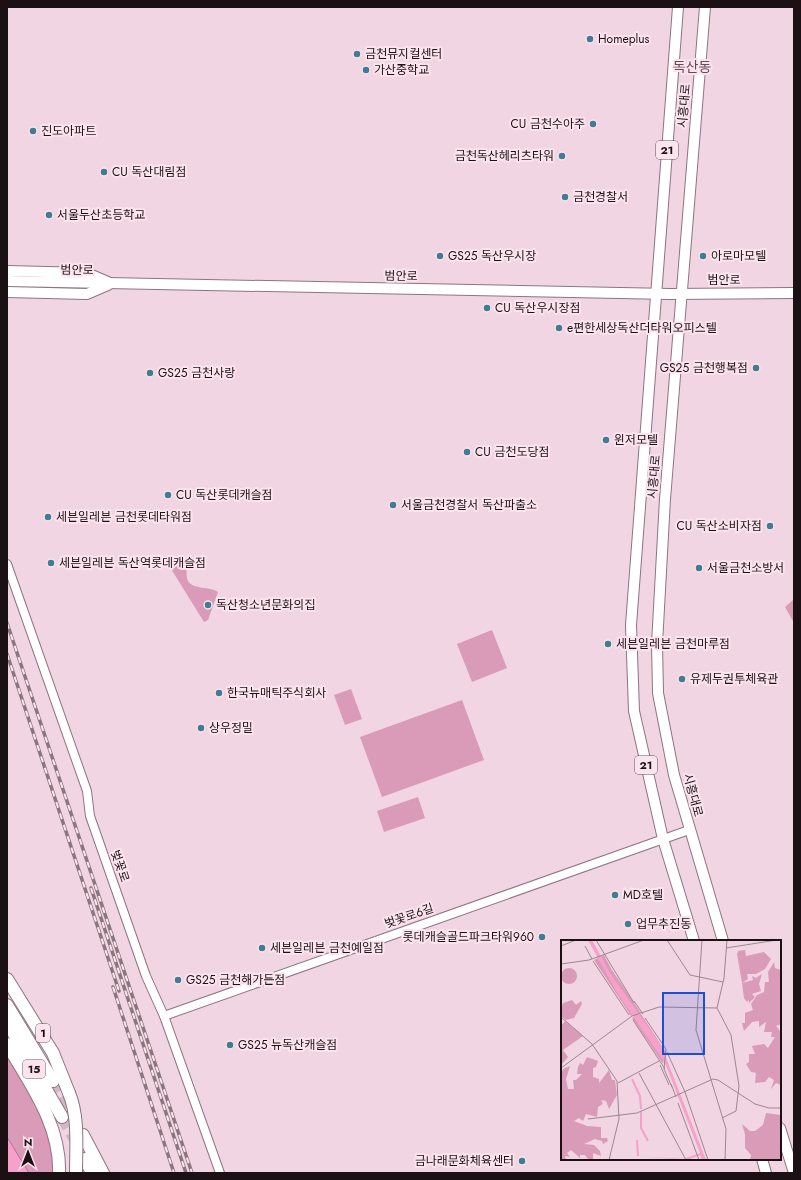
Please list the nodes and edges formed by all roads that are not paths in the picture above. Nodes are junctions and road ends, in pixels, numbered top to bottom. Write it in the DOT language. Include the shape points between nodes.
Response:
graph roads {
  1 [pos="678,7"];
  2 [pos="705,7"];
  3 [pos="7,271"];
  4 [pos="7,282"];
  5 [pos="111,284"];
  6 [pos="7,292"];
  7 [pos="656,293"];
  8 [pos="794,293"];
  9 [pos="682,294"];
  10 [pos="7,564"];
  11 [pos="689,830"];
  12 [pos="663,839"];
  13 [pos="694,940"];
  14 [pos="723,940"];
  15 [pos="7,979"];
  16 [pos="7,1005"];
  17 [pos="164,1016"];
  18 [pos="7,1022"];
  19 [pos="7,1044"];
  20 [pos="53,1081"];
  21 [pos="62,1117"];
  22 [pos="781,1131"];
  23 [pos="83,1135"];
  24 [pos="85,1159"];
  25 [pos="762,1160"];
  26 [pos="59,1173"];
  27 [pos="76,1173"];
  28 [pos="92,1173"];
  29 [pos="103,1173"];
  30 [pos="220,1173"];
  31 [pos="766,1173"];
  32 [pos="794,1173"];
  1 -- 7 [label="main road, 시흥대로 / 21"];
  2 -- 9 [label="main road, 시흥대로 / 21"];
  3 -- 5 [label="main road" via="87,272"];
  4 -- 5 [label="main road, 범안로"];
  5 -- 6 [label="main road" via="87,294"];
  5 -- 7 [label="main road, 범안로"];
  7 -- 9 [label="main road, 범안로"];
  7 -- 12 [label="main road, 시흥대로 / 21" via="631,625 634,711"];
  8 -- 9 [label="main road, 범안로"];
  9 -- 11 [label="main road, 시흥대로 / 21" via="657,644 658,693 674,775"];
  10 -- 17 [label="street, 벚꽃로" via="87,791 90,816 146,976"];
  11 -- 12 [label="street, 벚꽃로6길"];
  11 -- 14 [label="main road, 시흥대로 / 21"];
  12 -- 13 [label="main road, 시흥대로 / 21"];
  12 -- 17 [label="street, 벚꽃로6길"];
  15 -- 27 [label="highway, 1, bridge" via="50,1046 73,1102"];
  16 -- 20 [label="highway, 15"];
  17 -- 30 [label="street, 벚꽃로"];
  18 -- 21 [label="highway, 15"];
  19 -- 26 [label="highway" via="48,1116 57,1147"];
  22 -- 32 [label="main road"];
  23 -- 29 [label="highway"];
  24 -- 28 [label="highway"];
  25 -- 31 [label="main road"];
}
